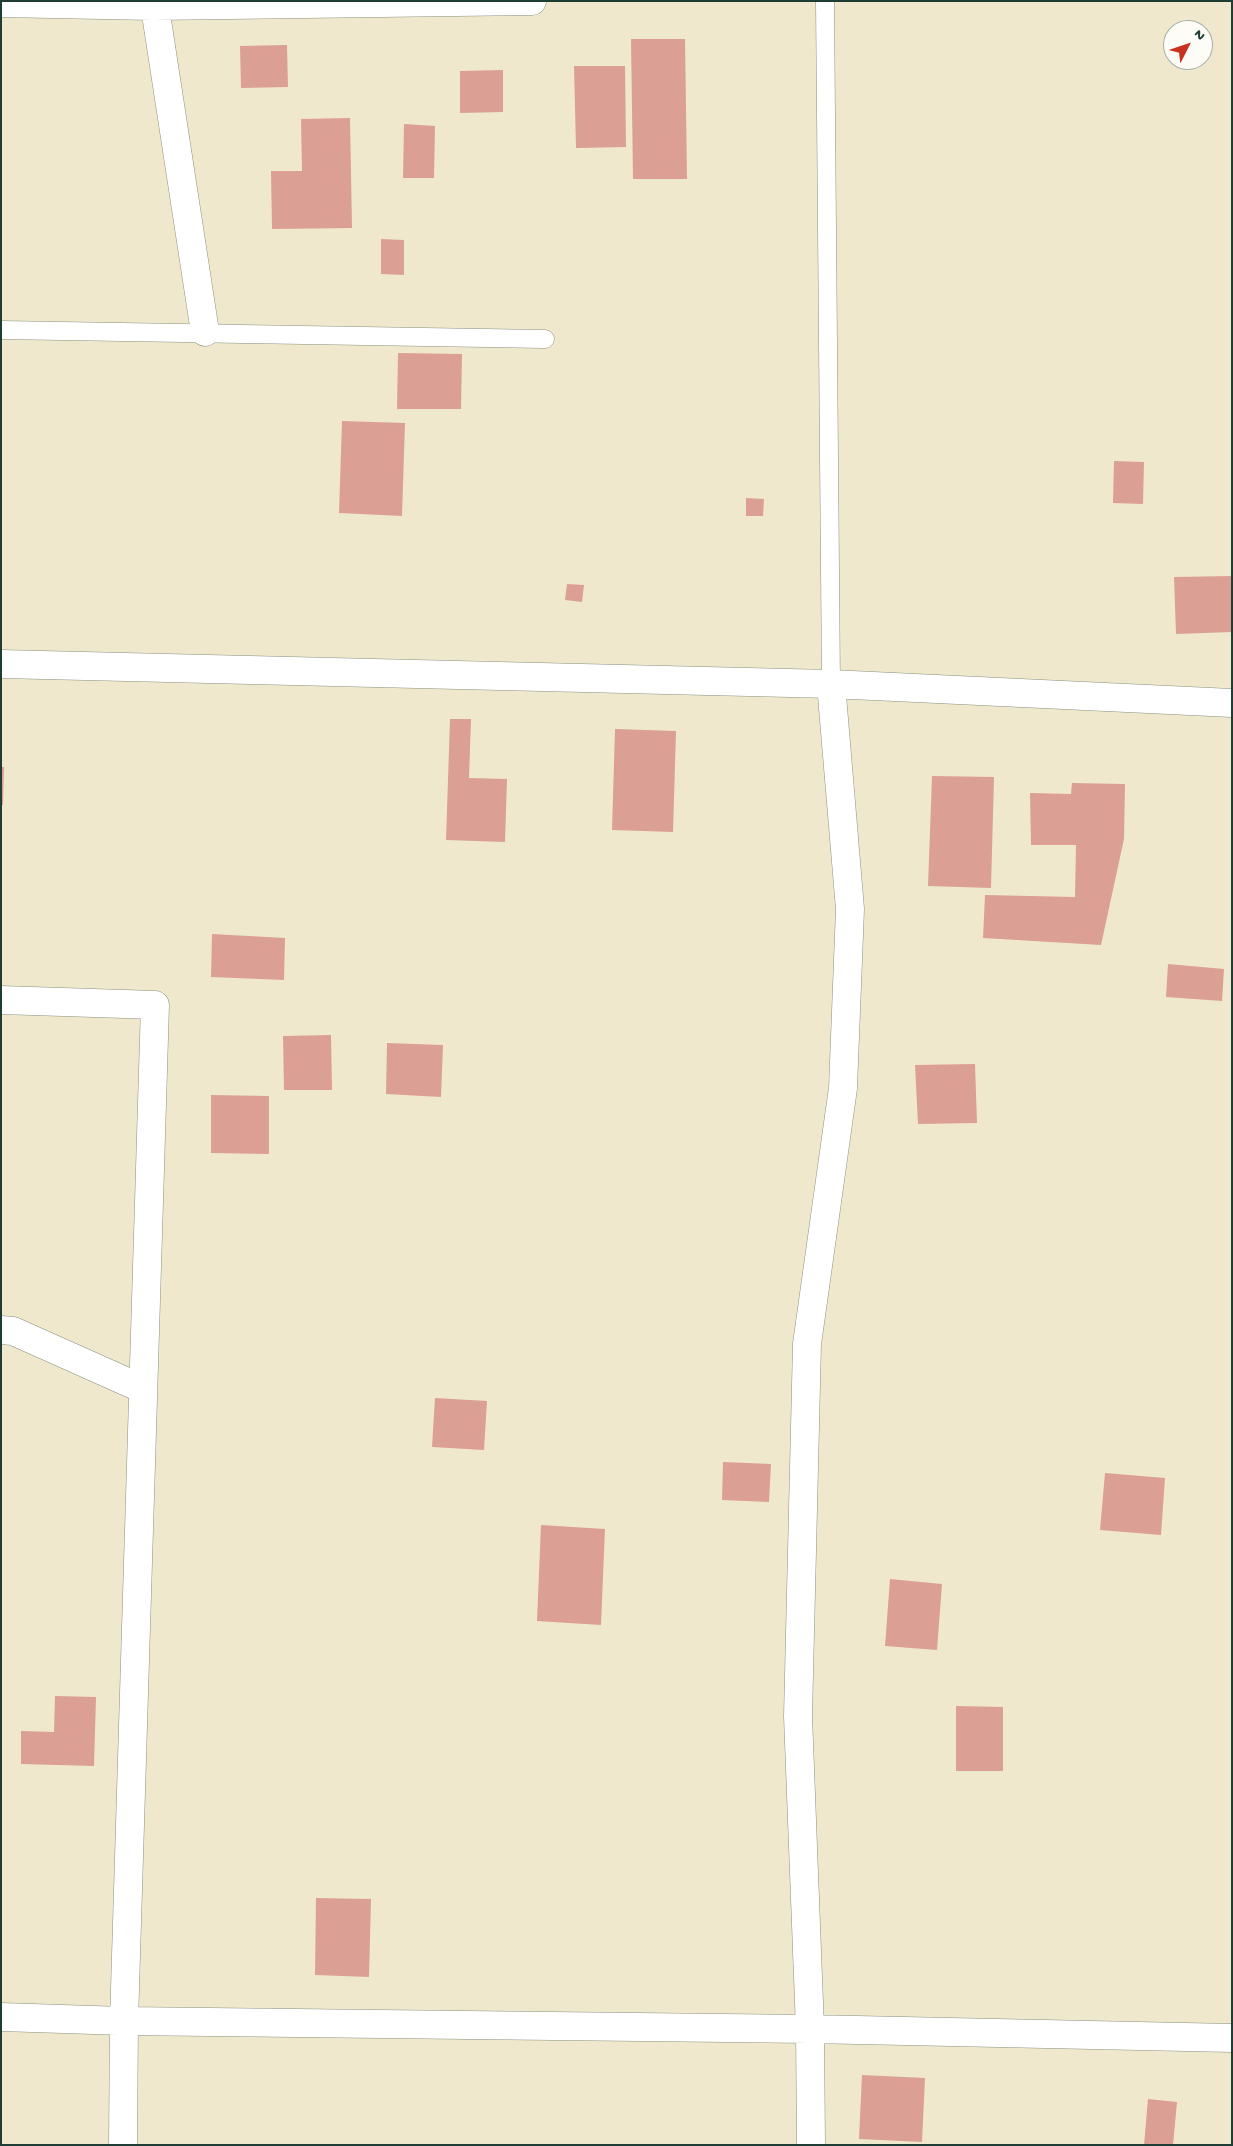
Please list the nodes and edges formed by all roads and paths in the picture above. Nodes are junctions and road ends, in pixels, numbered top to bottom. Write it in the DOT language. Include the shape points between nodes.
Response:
graph roads {
  1 [pos="532,1"];
  2 [pos="825,1"];
  3 [pos="1,3"];
  4 [pos="153,4"];
  5 [pos="1,330"];
  6 [pos="205,332"];
  7 [pos="545,339"];
  8 [pos="1,664"];
  9 [pos="831,684"];
  10 [pos="1232,703"];
  11 [pos="1,1000"];
  12 [pos="1,1330"];
  13 [pos="143,1389"];
  14 [pos="1,2017"];
  15 [pos="124,2021"];
  16 [pos="810,2029"];
  17 [pos="1232,2038"];
  18 [pos="123,2145"];
  19 [pos="811,2145"];
  1 -- 4 [label="street"];
  2 -- 9 [label="lane"];
  3 -- 4 [label="street"];
  4 -- 6 [label="street"];
  5 -- 6 [label="lane"];
  6 -- 7 [label="lane"];
  8 -- 9 [label="street"];
  9 -- 10 [label="street"];
  9 -- 16 [label="street" via="850,908 842,1088 807,1344 798,1716"];
  11 -- 13 [label="street" via="154,1005"];
  12 -- 13 [label="street" via="14,1331"];
  13 -- 15 [label="street"];
  14 -- 15 [label="street"];
  15 -- 16 [label="street"];
  15 -- 18 [label="street"];
  16 -- 17 [label="street"];
  16 -- 19 [label="street"];
}
